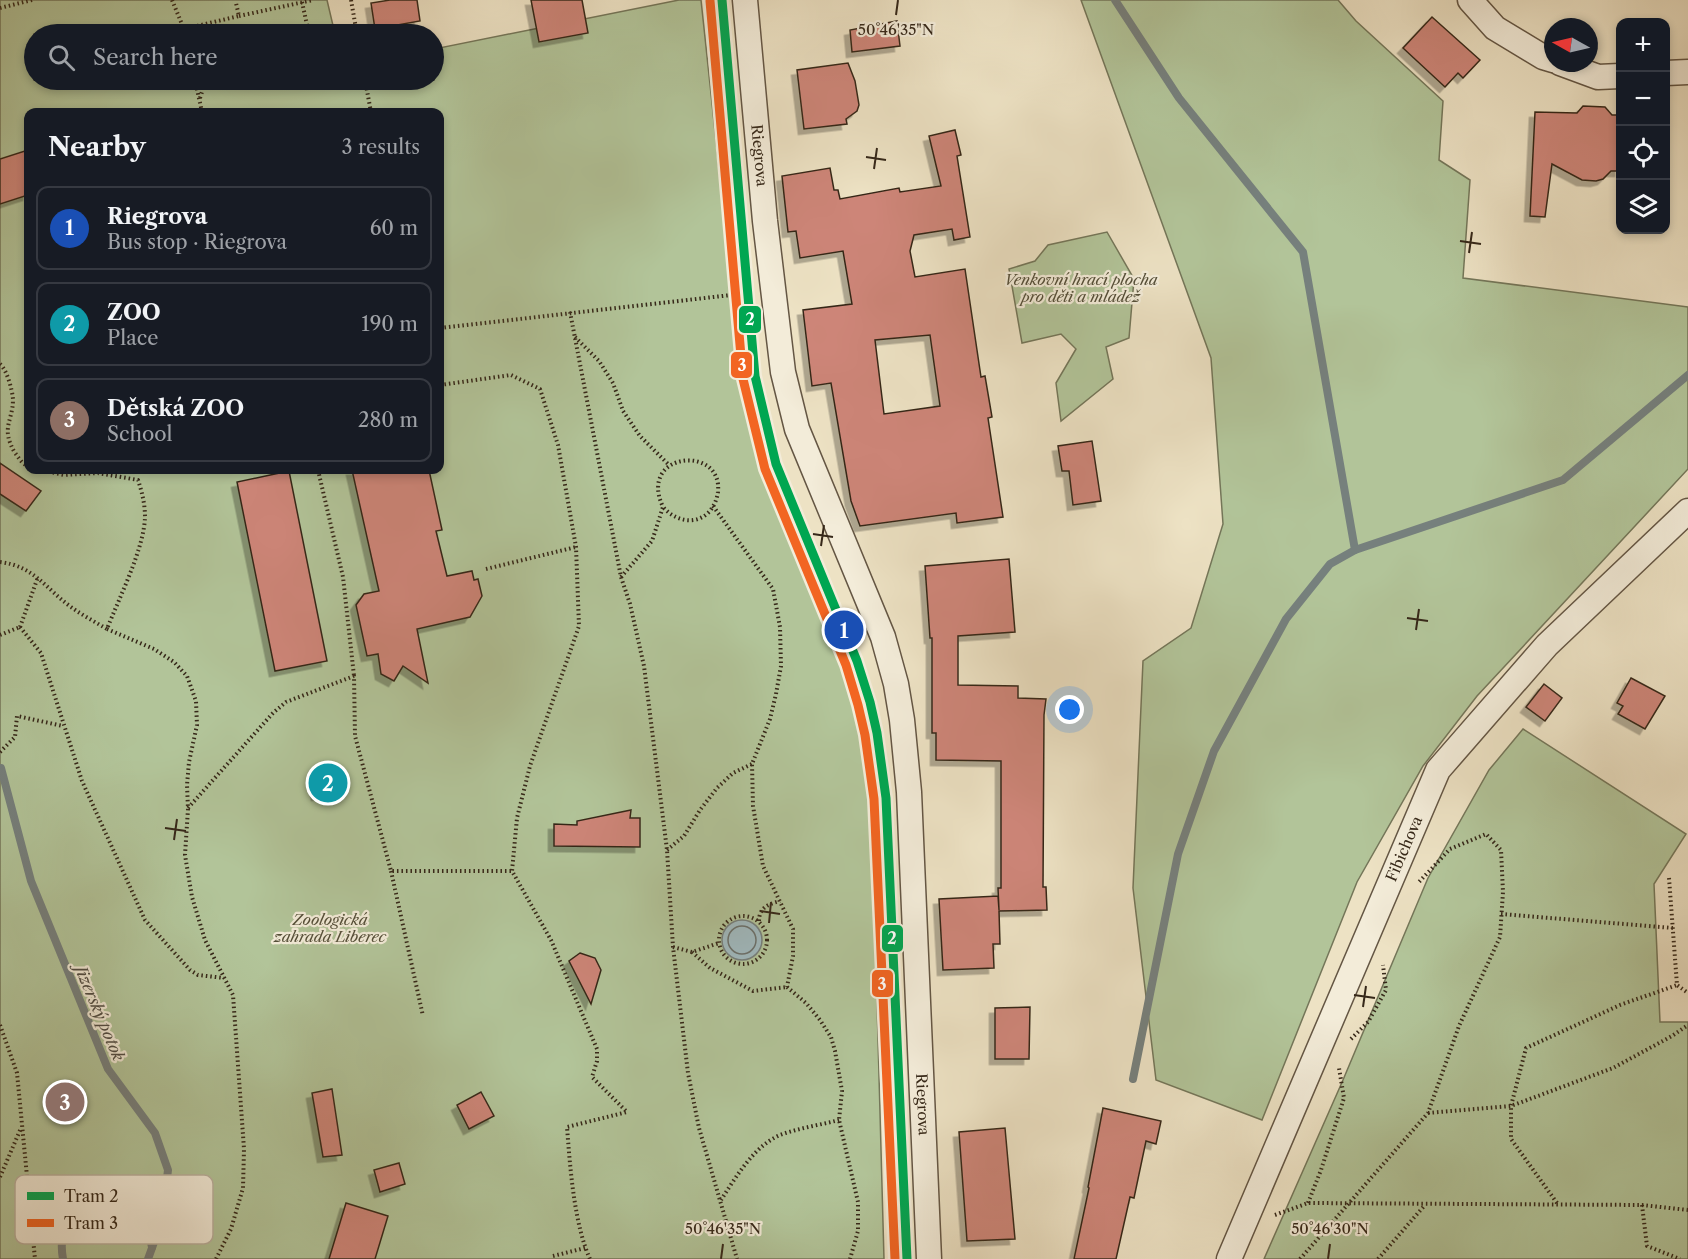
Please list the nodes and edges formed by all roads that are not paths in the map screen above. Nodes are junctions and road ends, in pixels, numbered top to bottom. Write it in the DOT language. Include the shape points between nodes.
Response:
graph roads {
  1 [pos="745,0"];
  2 [pos="1470,0"];
  3 [pos="1544,55"];
  4 [pos="1584,72"];
  5 [pos="1688,72"];
  6 [pos="1670,73"];
  7 [pos="1616,76"];
  8 [pos="1688,511"];
  9 [pos="929,1259"];
  10 [pos="1229,1259"];
  1 -- 9 [label="street, Riegrova" via="783,372 797,429 883,638 902,720 910,813"];
  2 -- 3 [label="street" via="1495,28"];
  4 -- 7 [label="street" via="1598,77"];
  5 -- 6 [label="street"];
  8 -- 10 [label="street, Fibichova" via="1547,645 1438,770"];
}
